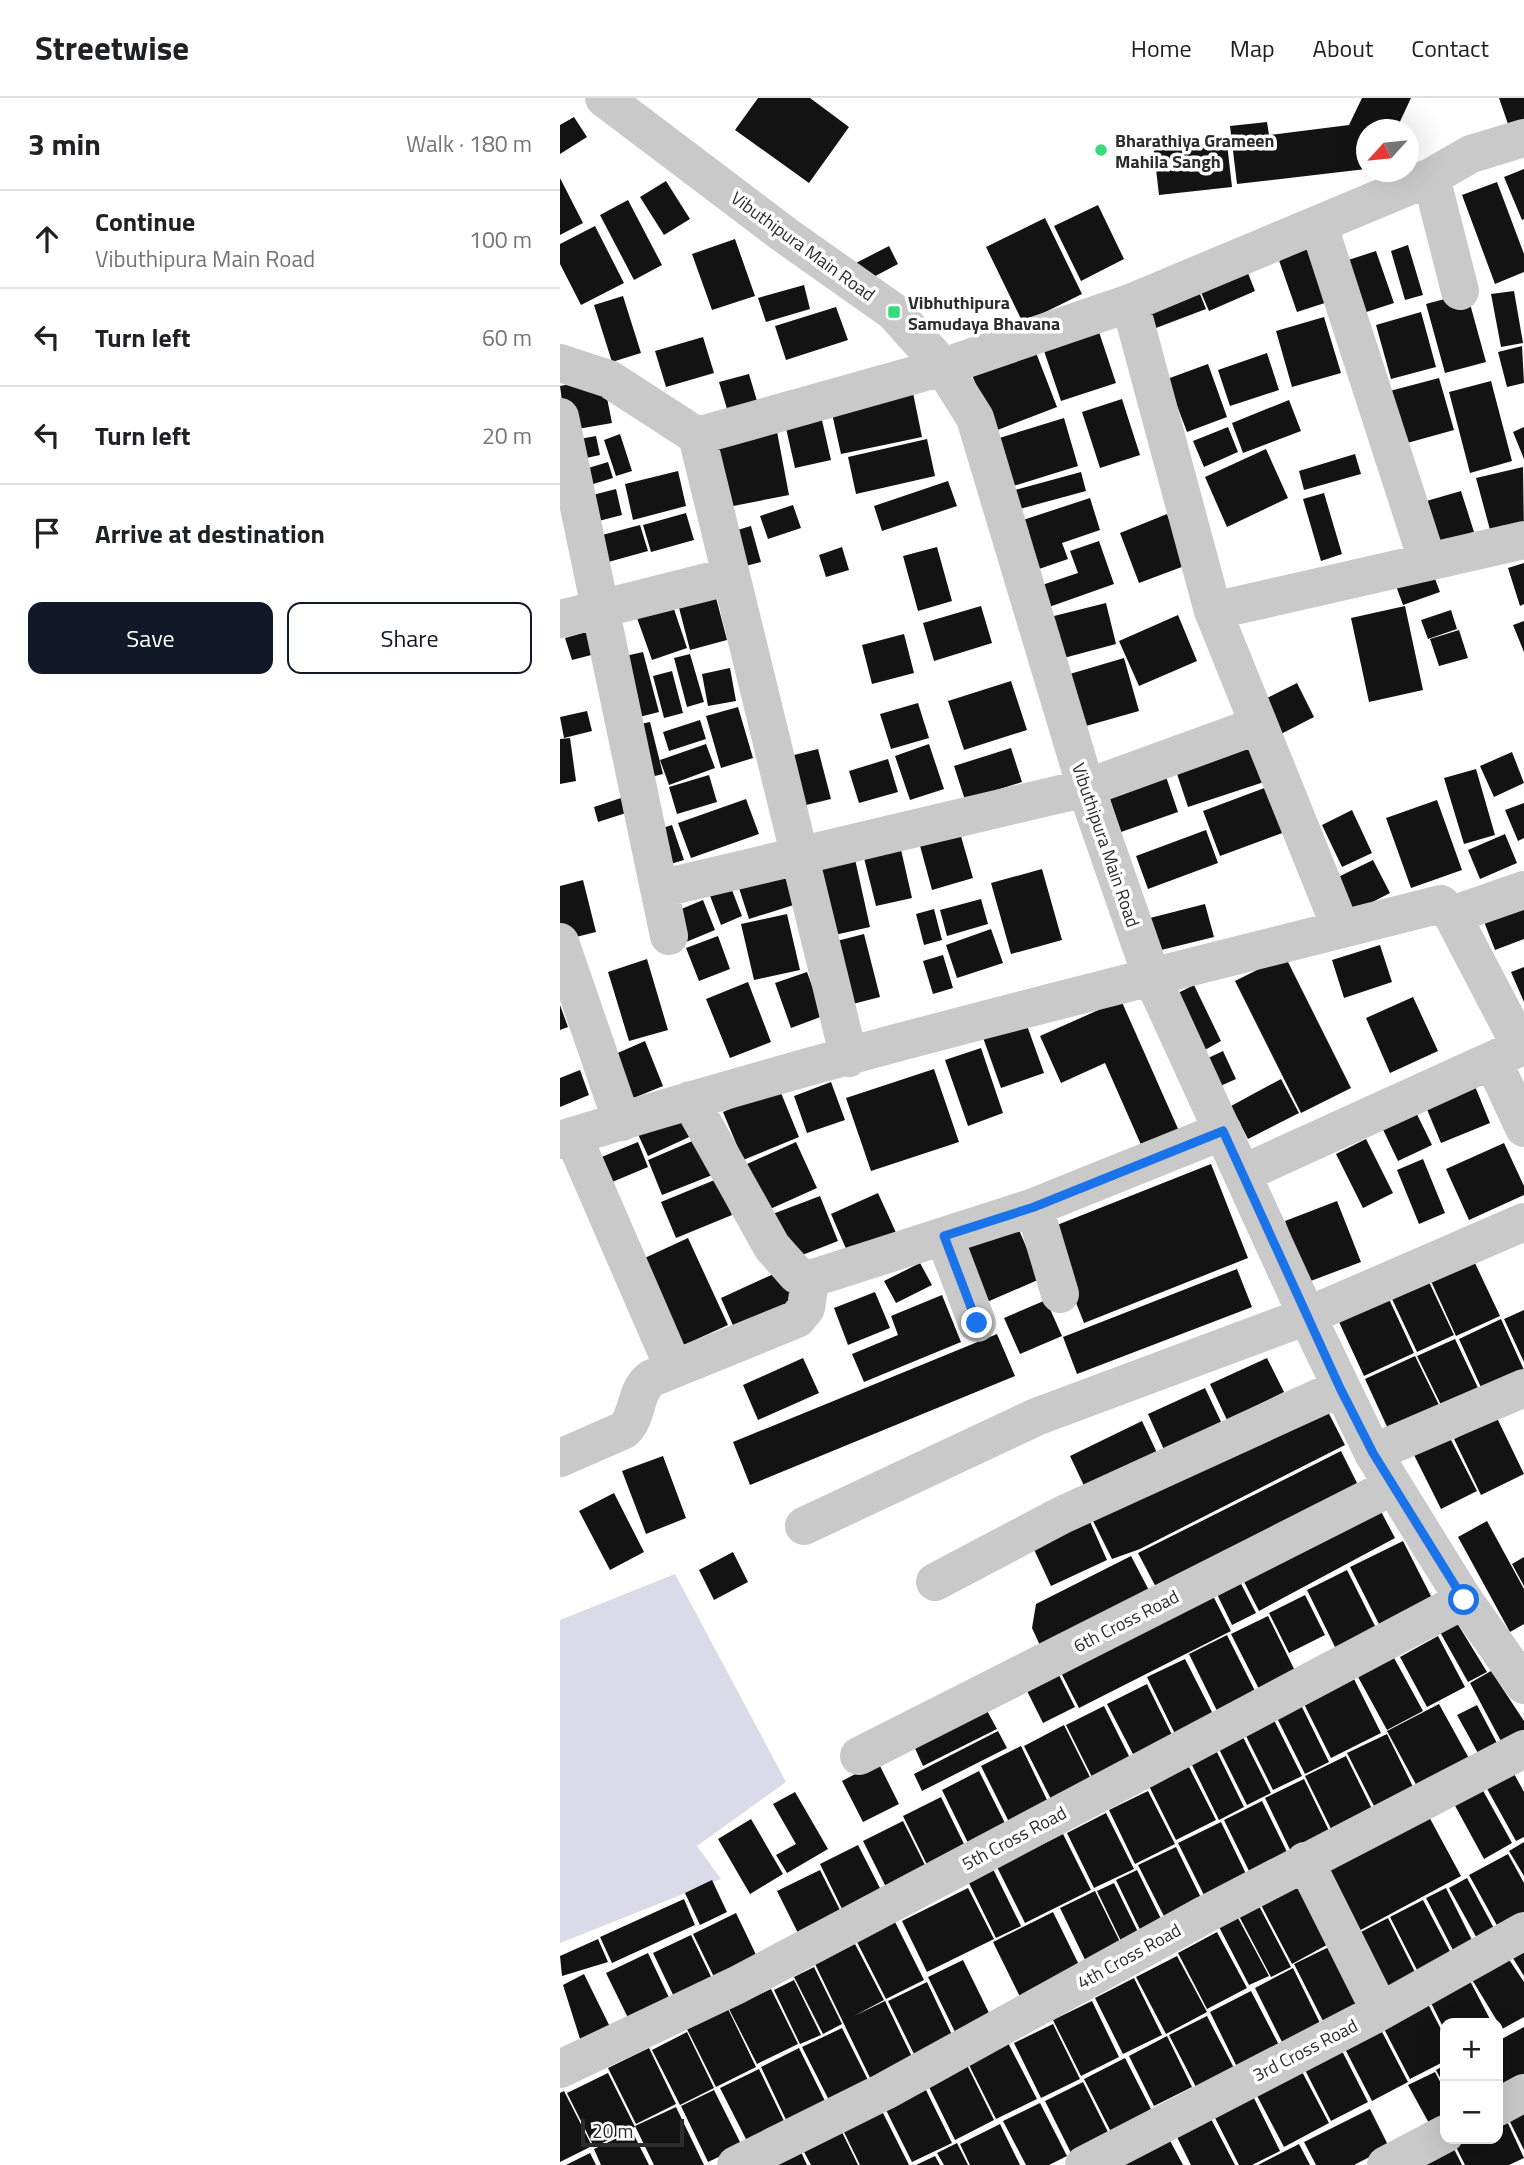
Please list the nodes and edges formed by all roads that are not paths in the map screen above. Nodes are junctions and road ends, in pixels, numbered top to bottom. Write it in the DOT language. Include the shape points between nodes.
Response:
graph roads {
  1 [pos="604,98"];
  2 [pos="1524,138"];
  3 [pos="1431,177"];
  4 [pos="1319,226"];
  5 [pos="1460,291"];
  6 [pos="1130,303"];
  7 [pos="560,362"];
  8 [pos="943,367"];
  9 [pos="560,416"];
  10 [pos="697,436"];
  11 [pos="1524,540"];
  12 [pos="1427,560"];
  13 [pos="732,576"];
  14 [pos="598,608"];
  15 [pos="1213,611"];
  16 [pos="560,619"];
  17 [pos="1259,725"];
  18 [pos="1086,788"];
  19 [pos="799,856"];
  20 [pos="659,889"];
  21 [pos="1524,890"];
  22 [pos="1452,915"];
  23 [pos="1341,929"];
  24 [pos="669,936"];
  25 [pos="560,943"];
  26 [pos="1151,975"];
  27 [pos="1513,1051"];
  28 [pos="849,1058"];
  29 [pos="690,1100"];
  30 [pos="622,1122"];
  31 [pos="1524,1128"];
  32 [pos="1223,1131"];
  33 [pos="566,1138"];
  34 [pos="1244,1173"];
  35 [pos="1034,1207"];
  36 [pos="1524,1222"];
  37 [pos="944,1236"];
  38 [pos="810,1279"];
  39 [pos="1060,1294"];
  40 [pos="1307,1316"];
  41 [pos="977,1323"];
  42 [pos="674,1369"];
  43 [pos="1340,1388"];
  44 [pos="1524,1388"];
  45 [pos="1373,1453"];
  46 [pos="560,1458"];
  47 [pos="1393,1486"];
  48 [pos="804,1526"];
  49 [pos="935,1582"];
  50 [pos="1464,1600"];
  51 [pos="1524,1685"];
  52 [pos="1524,1749"];
  53 [pos="859,1756"];
  54 [pos="1305,1861"];
  55 [pos="1524,1931"];
  56 [pos="1380,2011"];
  57 [pos="560,2069"];
  58 [pos="1524,2093"];
  59 [pos="1503,2104"];
  60 [pos="1440,2137"];
  61 [pos="736,2165"];
  62 [pos="1084,2165"];
  63 [pos="1386,2165"];
  1 -- 8 [label="street, Vibuthipura Main Road" via="894,312"];
  2 -- 3 [label="street" via="1471,154"];
  3 -- 4 [label="street"];
  3 -- 5 [label="street"];
  4 -- 6 [label="street"];
  4 -- 12 [label="street"];
  6 -- 8 [label="street"];
  6 -- 15 [label="street"];
  7 -- 10 [label="street" via="609,379"];
  8 -- 10 [label="street"];
  8 -- 18 [label="street, Vibuthipura Main Road" via="975,418"];
  9 -- 14 [label="street"];
  10 -- 13 [label="street"];
  11 -- 12 [label="street"];
  12 -- 15 [label="street"];
  13 -- 14 [label="street"];
  13 -- 19 [label="street"];
  14 -- 16 [label="street"];
  14 -- 20 [label="street"];
  15 -- 17 [label="street"];
  17 -- 18 [label="street"];
  17 -- 23 [label="street"];
  18 -- 19 [label="street"];
  18 -- 26 [label="street, Vibuthipura Main Road"];
  19 -- 20 [label="street"];
  19 -- 28 [label="street"];
  20 -- 24 [label="street"];
  21 -- 22 [label="street"];
  22 -- 23 [label="street" via="1441,904"];
  22 -- 27 [label="street"];
  23 -- 26 [label="street"];
  25 -- 30 [label="street"];
  26 -- 28 [label="street"];
  26 -- 32 [label="street, Vibuthipura Main Road"];
  27 -- 31 [label="street"];
  27 -- 34 [label="street"];
  28 -- 29 [label="street"];
  29 -- 30 [label="street"];
  29 -- 38 [label="street" via="772,1247 797,1275"];
  30 -- 33 [label="street"];
  32 -- 34 [label="street, Vibuthipura Main Road"];
  32 -- 35 [label="street"];
  33 -- 42 [label="street"];
  34 -- 40 [label="street, Vibuthipura Main Road"];
  35 -- 37 [label="street"];
  35 -- 39 [label="street"];
  36 -- 40 [label="street"];
  37 -- 38 [label="street"];
  37 -- 41 [label="street"];
  38 -- 42 [label="street" via="806,1308 797,1319"];
  40 -- 43 [label="street, Vibuthipura Main Road"];
  40 -- 48 [label="street" via="1035,1417"];
  42 -- 46 [label="street" via="643,1385 624,1430"];
  43 -- 45 [label="street, Vibuthipura Main Road"];
  43 -- 49 [label="street" via="1062,1515"];
  44 -- 45 [label="street"];
  45 -- 47 [label="street, Vibuthipura Main Road"];
  47 -- 50 [label="street, Vibuthipura Main Road"];
  47 -- 53 [label="street, 6th Cross Road"];
  50 -- 51 [label="street, Vibuthipura Main Road"];
  50 -- 57 [label="street, 5th Cross Road" via="737,1985"];
  52 -- 54 [label="street, 4th Cross Road"];
  54 -- 56 [label="street"];
  54 -- 61 [label="street, 4th Cross Road" via="885,2091"];
  55 -- 56 [label="street, 3rd Cross Road"];
  56 -- 62 [label="street, 3rd Cross Road"];
  58 -- 59 [label="street"];
  60 -- 63 [label="street"];
}
